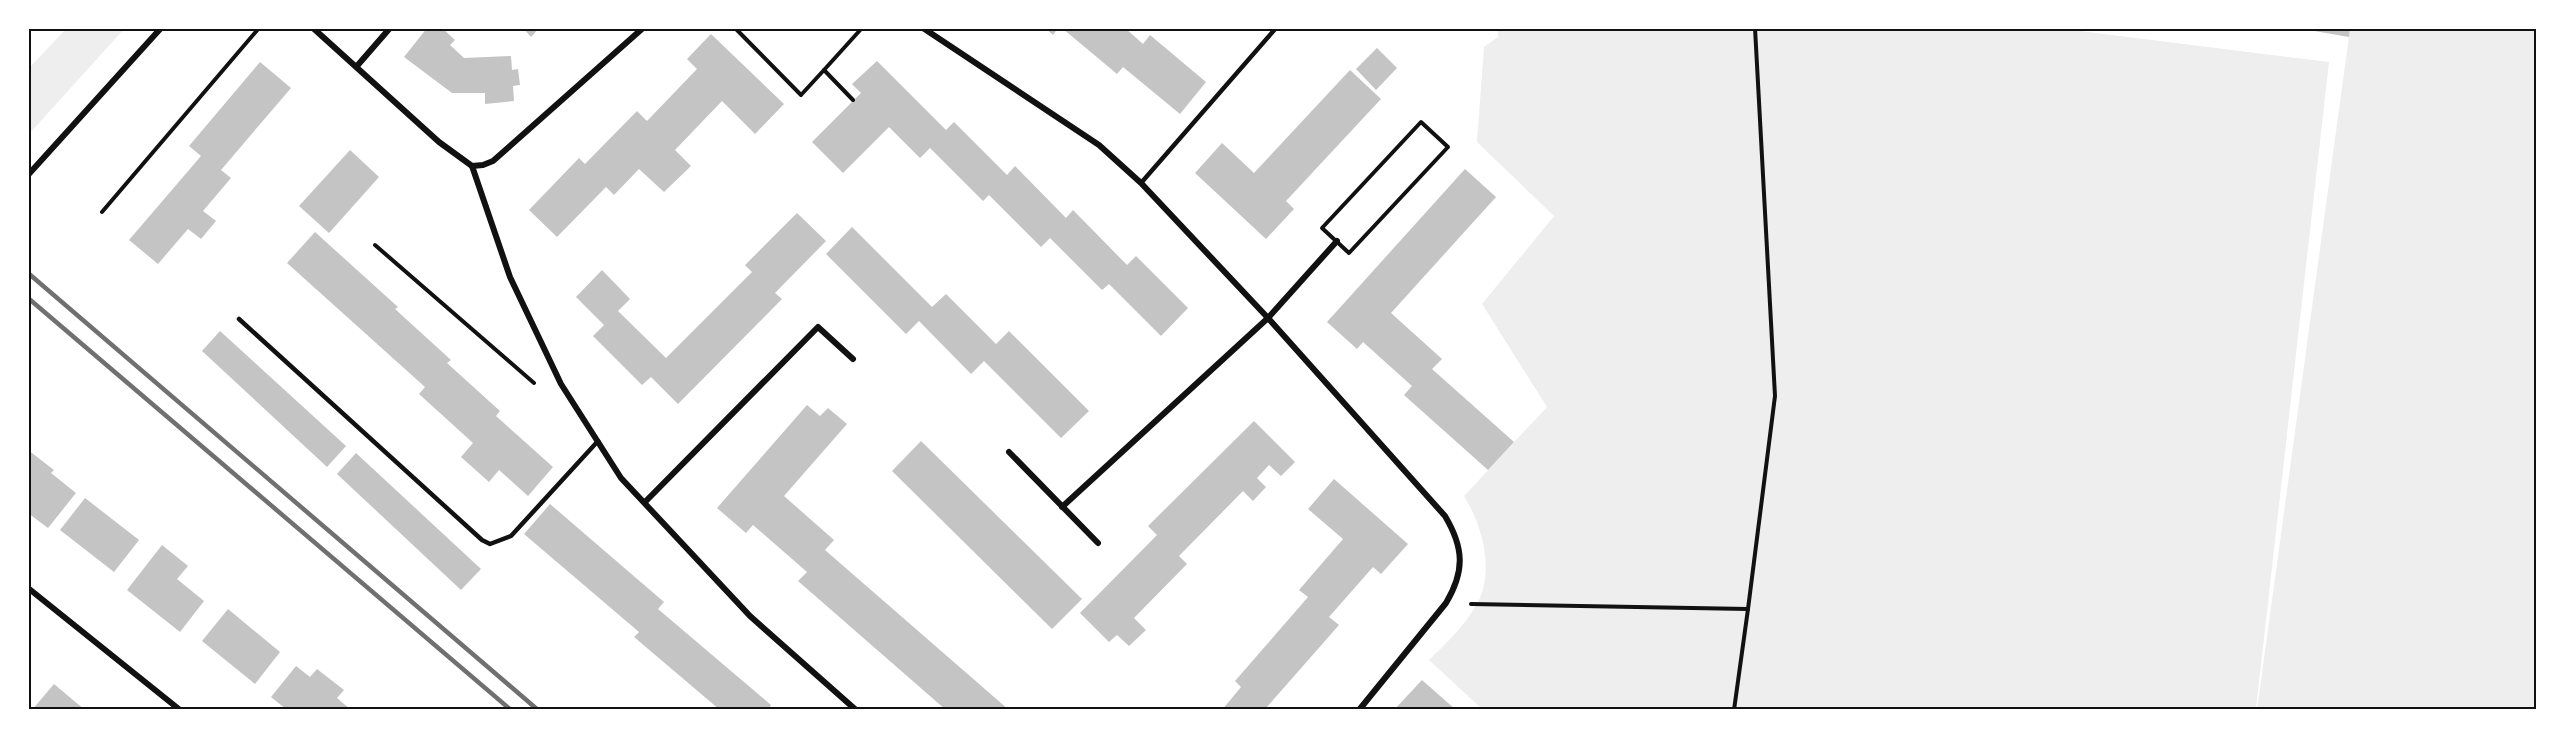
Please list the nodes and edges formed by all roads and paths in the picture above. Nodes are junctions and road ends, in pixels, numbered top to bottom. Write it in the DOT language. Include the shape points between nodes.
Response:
graph roads {
  1 [pos="161,28"];
  2 [pos="259,28"];
  3 [pos="313,28"];
  4 [pos="390,28"];
  5 [pos="643,28"];
  6 [pos="735,28"];
  7 [pos="862,28"];
  8 [pos="922,28"];
  9 [pos="1276,28"];
  10 [pos="1755,28"];
  11 [pos="357,66"];
  12 [pos="824,70"];
  13 [pos="853,100"];
  14 [pos="472,166"];
  15 [pos="28,176"];
  16 [pos="1141,183"];
  17 [pos="102,212"];
  18 [pos="1337,241"];
  19 [pos="375,245"];
  20 [pos="1268,318"];
  21 [pos="239,319"];
  22 [pos="853,359"];
  23 [pos="535,383"];
  24 [pos="598,441"];
  25 [pos="1009,452"];
  26 [pos="645,502"];
  27 [pos="1062,507"];
  28 [pos="1098,543"];
  29 [pos="28,588"];
  30 [pos="1446,603"];
  31 [pos="1748,609"];
  32 [pos="180,710"];
  33 [pos="856,710"];
  34 [pos="1359,710"];
  35 [pos="1734,710"];
  1 -- 15 [label="street"];
  2 -- 17 [label="path"];
  3 -- 11 [label="street"];
  4 -- 11 [label="street"];
  5 -- 14 [label="street" via="493,161"];
  6 -- 12 [label="path" via="801,94"];
  7 -- 12 [label="path"];
  8 -- 16 [label="street" via="1099,145"];
  9 -- 16 [label="lane"];
  10 -- 31 [label="path" via="1775,396"];
  11 -- 14 [label="street" via="439,142"];
  12 -- 13 [label="path"];
  14 -- 24 [label="street" via="510,277 561,384"];
  16 -- 20 [label="street"];
  18 -- 18 [label="path" via="1322,228 1421,122 1448,147 1349,253"];
  18 -- 20 [label="street"];
  19 -- 23 [label="path"];
  20 -- 27 [label="street"];
  20 -- 30 [label="street" via="1445,516 1455,533 1461,566 1457,585"];
  21 -- 24 [label="lane" via="490,544 511,536"];
  22 -- 26 [label="street" via="818,327"];
  24 -- 26 [label="street" via="621,478"];
  25 -- 27 [label="street"];
  26 -- 33 [label="street" via="750,616"];
  27 -- 28 [label="street"];
  29 -- 32 [label="street"];
  30 -- 31 [label="path"];
  30 -- 34 [label="street"];
  31 -- 35 [label="path"];
}
